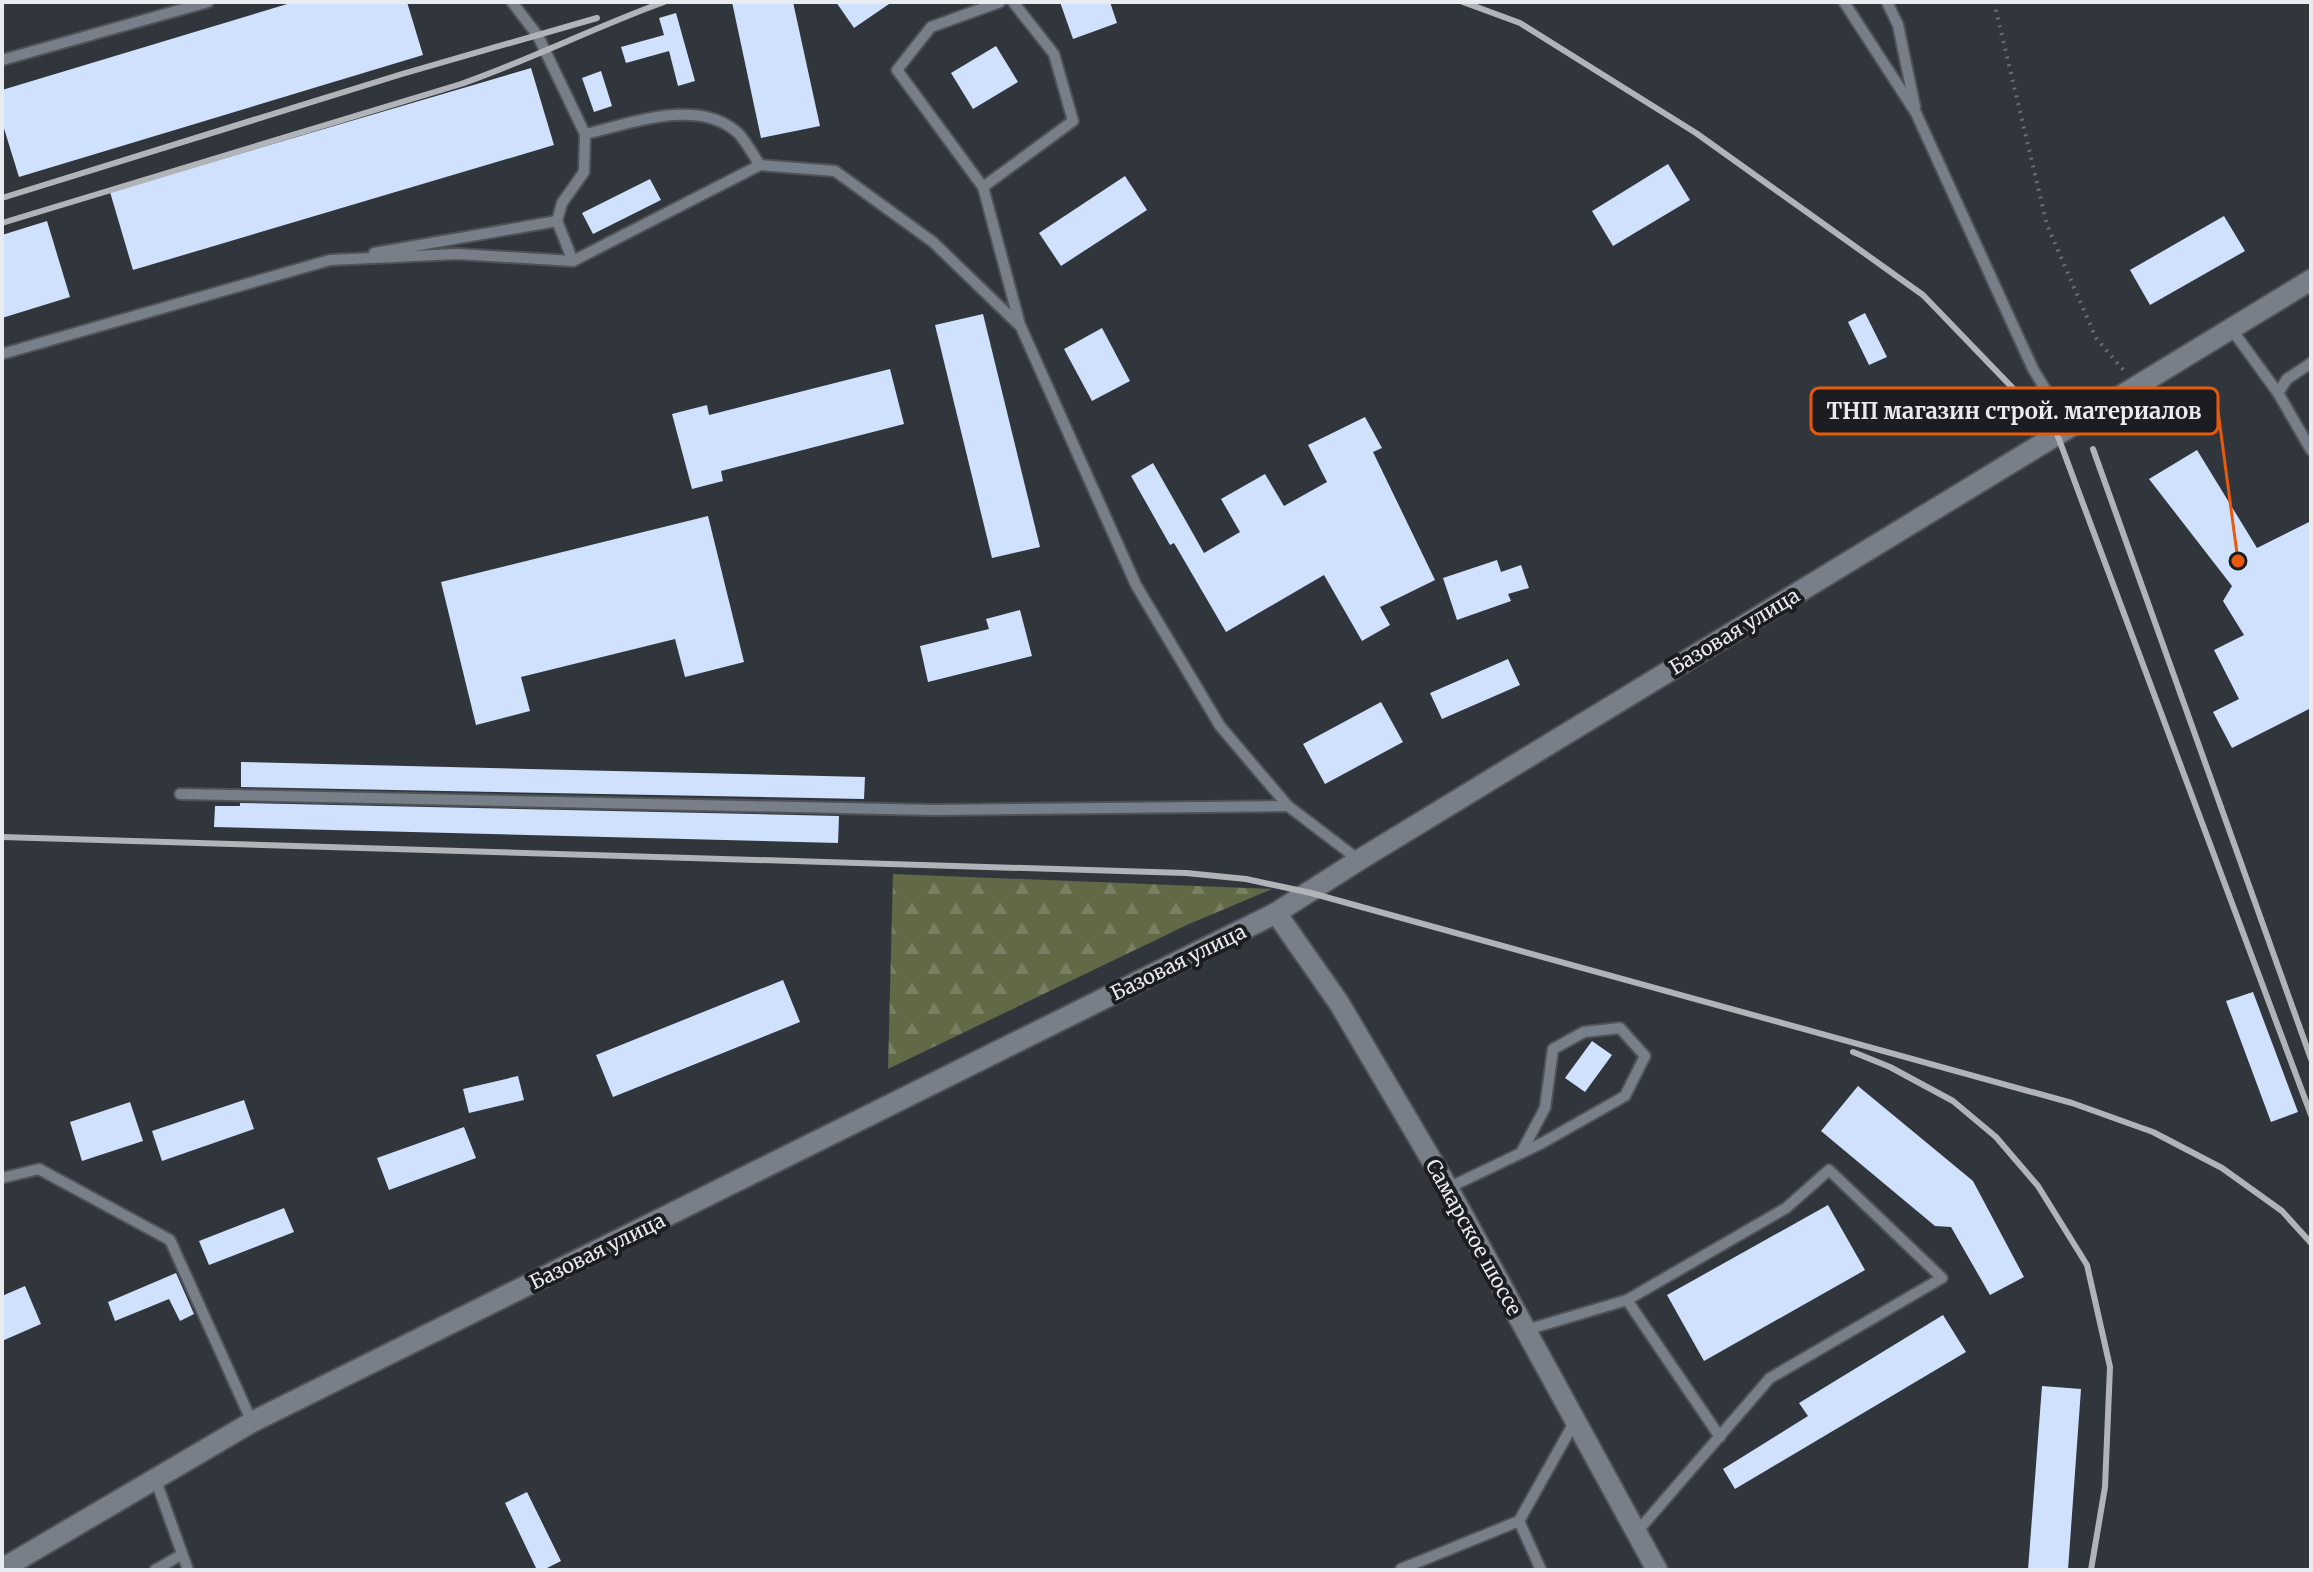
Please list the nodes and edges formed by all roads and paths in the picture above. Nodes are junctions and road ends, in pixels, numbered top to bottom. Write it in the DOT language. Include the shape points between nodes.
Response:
graph roads {
  1 [pos="208,2"];
  2 [pos="512,2"];
  3 [pos="1000,2"];
  4 [pos="1013,2"];
  5 [pos="1844,2"];
  6 [pos="1887,2"];
  7 [pos="1994,2"];
  8 [pos="2,60"];
  9 [pos="1916,113"];
  10 [pos="585,134"];
  11 [pos="760,165"];
  12 [pos="983,187"];
  13 [pos="557,221"];
  14 [pos="330,260"];
  15 [pos="573,261"];
  16 [pos="2311,280"];
  17 [pos="1021,327"];
  18 [pos="2230,327"];
  19 [pos="2,354"];
  20 [pos="2311,363"];
  21 [pos="2137,385"];
  22 [pos="2278,393"];
  23 [pos="2068,427"];
  24 [pos="2311,450"];
  25 [pos="180,794"];
  26 [pos="1288,806"];
  27 [pos="1359,860"];
  28 [pos="1276,913"];
  29 [pos="1522,1151"];
  30 [pos="2,1178"];
  31 [pos="1448,1188"];
  32 [pos="1627,1300"];
  33 [pos="1526,1330"];
  34 [pos="1575,1421"];
  35 [pos="252,1422"];
  36 [pos="1720,1437"];
  37 [pos="155,1477"];
  38 [pos="1519,1521"];
  39 [pos="1636,1533"];
  40 [pos="181,1555"];
  41 [pos="2,1569"];
  42 [pos="1401,1569"];
  43 [pos="155,1570"];
  44 [pos="188,1570"];
  45 [pos="1541,1570"];
  46 [pos="1657,1570"];
  1 -- 8 [label="lane"];
  2 -- 10 [label="lane" via="538,36"];
  3 -- 12 [label="lane" via="931,27 897,70"];
  4 -- 12 [label="lane" via="1054,54 1073,121"];
  5 -- 9 [label="lane"];
  6 -- 9 [label="lane" via="1898,25"];
  7 -- 21 [label="path" via="2047,225 2096,338"];
  9 -- 23 [label="lane" via="2033,369"];
  10 -- 11 [label="lane" via="683,112 738,133"];
  10 -- 13 [label="lane" via="584,172 562,203"];
  11 -- 15 [label="lane"];
  11 -- 17 [label="lane" via="835,171 933,242"];
  12 -- 17 [label="lane"];
  13 -- 14 [label="lane"];
  13 -- 15 [label="lane"];
  14 -- 15 [label="lane" via="457,254"];
  14 -- 19 [label="lane"];
  16 -- 18 [label="street, Базовая улица"];
  17 -- 26 [label="lane" via="1136,585 1220,726"];
  18 -- 21 [label="street, Базовая улица"];
  18 -- 22 [label="lane"];
  20 -- 22 [label="lane" via="2287,379"];
  21 -- 23 [label="street, Базовая улица"];
  22 -- 24 [label="lane"];
  23 -- 27 [label="street, Базовая улица"];
  25 -- 26 [label="lane" via="934,810"];
  26 -- 27 [label="lane"];
  27 -- 28 [label="street, Базовая улица"];
  28 -- 31 [label="street, Самарское шоссе" via="1339,1003"];
  28 -- 35 [label="street, Базовая улица"];
  29 -- 29 [label="lane" via="1625,1096 1645,1056 1620,1028 1584,1032 1553,1049 1545,1108"];
  29 -- 31 [label="lane"];
  30 -- 35 [label="lane" via="39,1169 170,1240"];
  31 -- 33 [label="street, Самарское шоссе"];
  32 -- 33 [label="lane"];
  32 -- 36 [label="lane"];
  32 -- 36 [label="lane" via="1786,1208 1829,1170 1942,1278 1770,1378"];
  33 -- 34 [label="street, Самарское шоссе"];
  34 -- 38 [label="lane"];
  34 -- 39 [label="street, Самарское шоссе"];
  35 -- 37 [label="street, Базовая улица"];
  36 -- 39 [label="lane"];
  37 -- 40 [label="lane"];
  37 -- 41 [label="street, Базовая улица"];
  38 -- 42 [label="lane"];
  38 -- 45 [label="lane"];
  39 -- 46 [label="street, Самарское шоссе"];
  40 -- 43 [label="lane"];
  40 -- 44 [label="lane"];
}
